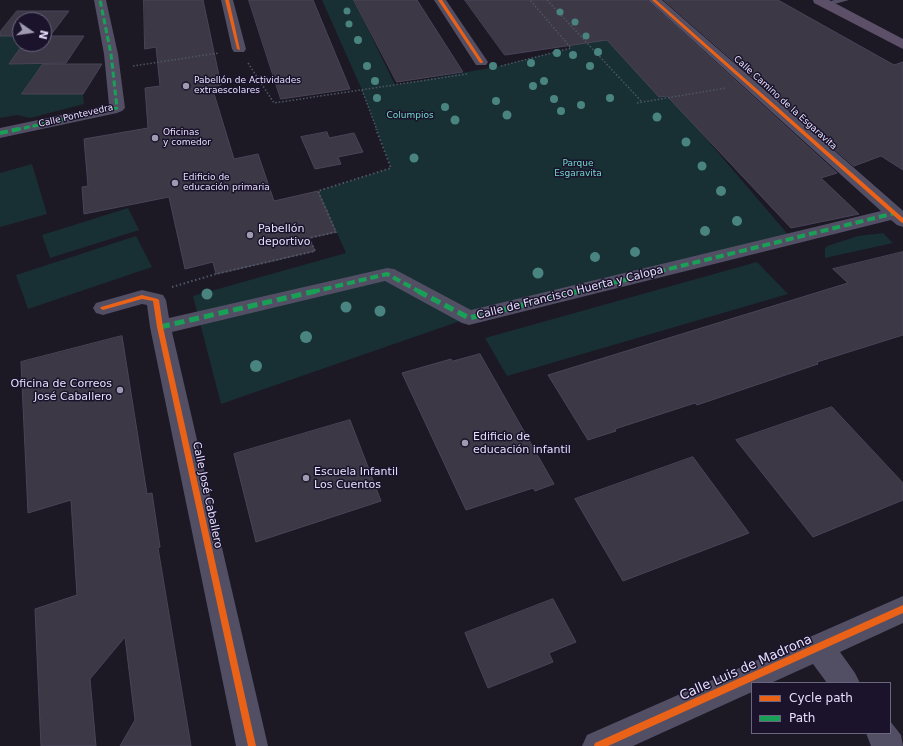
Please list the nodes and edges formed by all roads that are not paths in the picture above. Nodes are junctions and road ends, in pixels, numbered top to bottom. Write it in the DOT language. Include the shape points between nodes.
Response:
graph roads {
  1 [pos="100,0"];
  2 [pos="227,0"];
  3 [pos="440,0"];
  4 [pos="654,0"];
  5 [pos="845,0"];
  6 [pos="823,2"];
  7 [pos="903,45"];
  8 [pos="240,49"];
  9 [pos="477,67"];
  10 [pos="0,133"];
  11 [pos="899,217"];
  12 [pos="103,308"];
  13 [pos="160,328"];
  14 [pos="903,609"];
  15 [pos="819,648"];
  16 [pos="844,682"];
  17 [pos="882,734"];
  18 [pos="252,746"];
  19 [pos="598,746"];
  20 [pos="890,746"];
  1 -- 10 [label="street, Calle Pontevedra" via="115,68 117,108"];
  2 -- 8 [label="street"];
  3 -- 9 [label="street"];
  4 -- 11 [label="street, Calle Camino de la Esgaravita"];
  5 -- 6 [label="lane"];
  6 -- 7 [label="main road"];
  11 -- 13 [label="street, Calle de Francisco Huerta y Calopa" via="469,318 387,274"];
  12 -- 13 [label="street, Calle José Caballero" via="142,298 156,300"];
  13 -- 18 [label="street, Calle José Caballero"];
  14 -- 15 [label="street, Calle Luis de Madrona"];
  15 -- 16 [label="street"];
  15 -- 19 [label="street, Calle Luis de Madrona"];
  17 -- 20 [label="street"];
}
